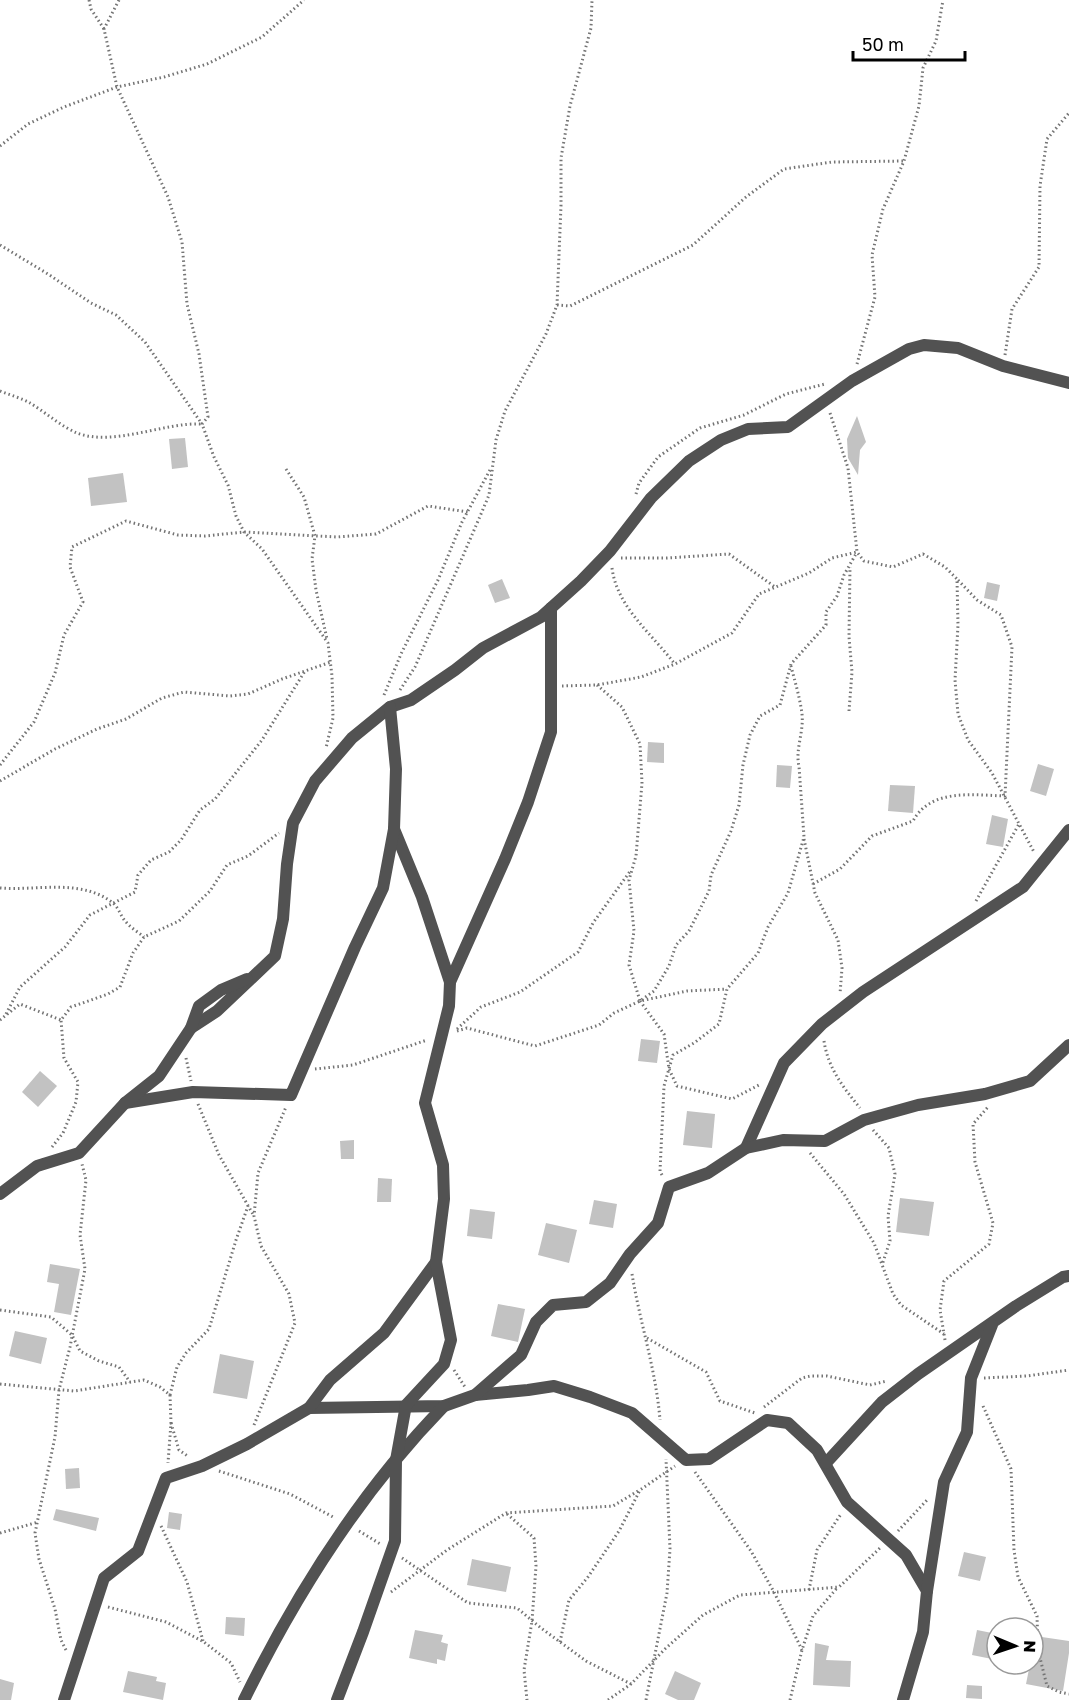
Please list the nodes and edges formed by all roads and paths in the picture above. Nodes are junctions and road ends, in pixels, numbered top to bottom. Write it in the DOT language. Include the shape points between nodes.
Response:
graph roads {
  1 [pos="88,0"];
  2 [pos="119,0"];
  3 [pos="304,0"];
  4 [pos="592,0"];
  5 [pos="944,0"];
  6 [pos="104,29"];
  7 [pos="117,87"];
  8 [pos="1069,113"];
  9 [pos="0,146"];
  10 [pos="904,161"];
  11 [pos="0,245"];
  12 [pos="557,305"];
  13 [pos="1004,366"];
  14 [pos="852,381"];
  15 [pos="1069,383"];
  16 [pos="0,391"];
  17 [pos="826,399"];
  18 [pos="202,424"];
  19 [pos="494,463"];
  20 [pos="286,469"];
  21 [pos="468,512"];
  22 [pos="244,532"];
  23 [pos="315,536"];
  24 [pos="857,552"];
  25 [pos="610,554"];
  26 [pos="849,565"];
  27 [pos="957,579"];
  28 [pos="775,588"];
  29 [pos="551,608"];
  30 [pos="328,643"];
  31 [pos="330,662"];
  32 [pos="675,663"];
  33 [pos="791,664"];
  34 [pos="305,671"];
  35 [pos="597,685"];
  36 [pos="551,686"];
  37 [pos="390,707"];
  38 [pos="849,711"];
  39 [pos="377,717"];
  40 [pos="326,748"];
  41 [pos="0,765"];
  42 [pos="0,781"];
  43 [pos="1005,796"];
  44 [pos="293,824"];
  45 [pos="1019,824"];
  46 [pos="394,829"];
  47 [pos="1069,830"];
  48 [pos="804,837"];
  49 [pos="1040,865"];
  50 [pos="633,869"];
  51 [pos="813,884"];
  52 [pos="0,888"];
  53 [pos="975,902"];
  54 [pos="114,904"];
  55 [pos="144,937"];
  56 [pos="450,981"];
  57 [pos="727,989"];
  58 [pos="640,1001"];
  59 [pos="838,1011"];
  60 [pos="6,1014"];
  61 [pos="0,1020"];
  62 [pos="61,1020"];
  63 [pos="822,1024"];
  64 [pos="442,1036"];
  65 [pos="182,1041"];
  66 [pos="1069,1045"];
  67 [pos="669,1069"];
  68 [pos="303,1070"];
  69 [pos="778,1075"];
  70 [pos="193,1092"];
  71 [pos="291,1095"];
  72 [pos="125,1103"];
  73 [pos="994,1103"];
  74 [pos="864,1120"];
  75 [pos="800,1140"];
  76 [pos="746,1148"];
  77 [pos="79,1153"];
  78 [pos="37,1166"];
  79 [pos="669,1187"];
  80 [pos="0,1194"];
  81 [pos="248,1206"];
  82 [pos="254,1216"];
  83 [pos="630,1254"];
  84 [pos="436,1262"];
  85 [pos="882,1265"];
  86 [pos="1069,1276"];
  87 [pos="0,1310"];
  88 [pos="992,1324"];
  89 [pos="944,1334"];
  90 [pos="72,1335"];
  91 [pos="646,1337"];
  92 [pos="447,1354"];
  93 [pos="948,1354"];
  94 [pos="1069,1370"];
  95 [pos="971,1378"];
  96 [pos="889,1380"];
  97 [pos="130,1382"];
  98 [pos="0,1384"];
  99 [pos="59,1390"];
  100 [pos="170,1395"];
  101 [pos="475,1395"];
  102 [pos="406,1406"];
  103 [pos="444,1406"];
  104 [pos="309,1408"];
  105 [pos="758,1414"];
  106 [pos="751,1421"];
  107 [pos="662,1439"];
  108 [pos="247,1444"];
  109 [pos="396,1460"];
  110 [pos="687,1460"];
  111 [pos="826,1463"];
  112 [pos="668,1469"];
  113 [pos="166,1478"];
  114 [pos="639,1490"];
  115 [pos="928,1499"];
  116 [pos="847,1502"];
  117 [pos="154,1511"];
  118 [pos="506,1514"];
  119 [pos="38,1522"];
  120 [pos="0,1533"];
  121 [pos="889,1540"];
  122 [pos="838,1587"];
  123 [pos="809,1590"];
  124 [pos="927,1591"];
  125 [pos="774,1592"];
  126 [pos="97,1604"];
  127 [pos="372,1605"];
  128 [pos="204,1642"];
  129 [pos="560,1642"];
  130 [pos="802,1650"];
  131 [pos="652,1663"];
  132 [pos="76,1667"];
  133 [pos="242,1686"];
  134 [pos="1069,1694"];
  135 [pos="64,1700"];
  136 [pos="244,1700"];
  137 [pos="337,1700"];
  138 [pos="527,1700"];
  139 [pos="608,1700"];
  140 [pos="646,1700"];
  141 [pos="790,1700"];
  142 [pos="903,1700"];
  1 -- 6 [label="path"];
  2 -- 6 [label="path"];
  3 -- 7 [label="path" via="262,37 207,64"];
  4 -- 12 [label="path" via="591,28 561,158"];
  5 -- 10 [label="path" via="936,40 923,68 920,106"];
  6 -- 7 [label="path"];
  7 -- 9 [label="path" via="28,124"];
  7 -- 18 [label="path" via="168,197 182,242 187,304 208,417"];
  8 -- 13 [label="path" via="1047,139 1040,186 1039,267 1012,309"];
  10 -- 12 [label="path" via="832,162 784,169 693,244 570,306"];
  10 -- 14 [label="path" via="883,209 872,255 875,297"];
  11 -- 18 [label="path" via="90,303 116,315 145,342"];
  12 -- 19 [label="path" via="546,334 504,411"];
  13 -- 14 [label="street" via="958,348 924,345 909,349"];
  13 -- 15 [label="street"];
  14 -- 17 [label="street"];
  16 -- 18 [label="path" via="28,402 77,433 98,437"];
  17 -- 24 [label="path" via="848,468"];
  17 -- 25 [label="street" via="788,427 748,429 721,440 689,461 651,498"];
  18 -- 22 [label="path"];
  19 -- 21 [label="path"];
  19 -- 37 [label="path" via="482,514 415,667"];
  20 -- 23 [label="path" via="304,497"];
  21 -- 23 [label="path" via="428,506 376,534"];
  21 -- 39 [label="path" via="401,654"];
  22 -- 23 [label="path"];
  22 -- 30 [label="path" via="262,549"];
  22 -- 41 [label="path" via="178,534 126,521 72,548 70,567 83,602 64,635 55,673 34,722"];
  23 -- 30 [label="path" via="312,559"];
  24 -- 26 [label="path"];
  24 -- 27 [label="path" via="864,561 893,567 923,554"];
  24 -- 28 [label="path" via="832,558"];
  25 -- 28 [label="path" via="667,558 729,554"];
  25 -- 29 [label="street"];
  25 -- 32 [label="path" via="613,581 633,617"];
  26 -- 33 [label="path" via="826,612 826,626"];
  26 -- 38 [label="path"];
  27 -- 43 [label="path" via="958,714 968,740"];
  27 -- 43 [label="path" via="977,600 1001,615 1012,647"];
  28 -- 32 [label="path" via="759,594 732,633"];
  29 -- 36 [label="street"];
  29 -- 37 [label="street" via="483,648 411,700"];
  30 -- 31 [label="path"];
  31 -- 34 [label="path"];
  31 -- 40 [label="path" via="333,718"];
  32 -- 35 [label="path" via="641,677"];
  33 -- 48 [label="path" via="802,713 797,757"];
  33 -- 58 [label="path" via="780,705 760,716 750,735 739,805 711,875 709,891 654,991"];
  34 -- 42 [label="path" via="248,694 184,692 162,699 55,749"];
  34 -- 54 [label="path" via="262,740 215,799 200,810 169,852 151,860 138,875 135,892"];
  35 -- 36 [label="path"];
  35 -- 50 [label="path" via="622,707 640,744 642,783"];
  36 -- 56 [label="street" via="551,732 528,802"];
  37 -- 39 [label="street"];
  37 -- 46 [label="street" via="396,769"];
  39 -- 44 [label="street" via="352,738 315,781"];
  43 -- 45 [label="path"];
  43 -- 51 [label="path" via="966,794 938,798 918,812 914,821 872,836 840,869"];
  44 -- 55 [label="path" via="248,856 227,865 210,891 179,921"];
  44 -- 65 [label="street" via="275,956 217,1011 191,1028"];
  45 -- 49 [label="path"];
  45 -- 53 [label="path"];
  46 -- 56 [label="street"];
  46 -- 68 [label="street" via="383,888"];
  47 -- 49 [label="street"];
  48 -- 51 [label="path"];
  48 -- 57 [label="path" via="788,893 758,953"];
  49 -- 59 [label="street" via="1023,887"];
  50 -- 58 [label="path" via="629,880 634,931 629,964"];
  50 -- 58 [label="path" via="593,923 578,952 520,992 482,1007 453,1032 467,1028 536,1046 599,1025"];
  51 -- 59 [label="path" via="838,940 842,968"];
  52 -- 54 [label="path" via="67,887"];
  54 -- 55 [label="path" via="126,923"];
  54 -- 60 [label="path" via="90,915 65,947 20,987"];
  55 -- 62 [label="path" via="120,987 71,1007"];
  56 -- 64 [label="street"];
  57 -- 58 [label="path" via="687,990"];
  57 -- 67 [label="path" via="719,1024 674,1055"];
  58 -- 67 [label="path" via="664,1035"];
  59 -- 63 [label="street"];
  60 -- 61 [label="path"];
  60 -- 62 [label="path" via="20,1004"];
  62 -- 78 [label="path" via="64,1058 78,1082 76,1102 63,1133"];
  63 -- 69 [label="street" via="784,1063"];
  63 -- 74 [label="path" via="826,1053 838,1082 864,1112"];
  64 -- 68 [label="path" via="353,1065"];
  64 -- 84 [label="street" via="425,1103 443,1165 444,1199"];
  65 -- 70 [label="path"];
  65 -- 72 [label="street" via="159,1076"];
  66 -- 74 [label="street" via="1030,1081"];
  67 -- 69 [label="path" via="677,1086 732,1099"];
  67 -- 79 [label="path" via="664,1086 660,1171"];
  68 -- 71 [label="street"];
  69 -- 76 [label="street"];
  70 -- 71 [label="street"];
  70 -- 72 [label="street"];
  70 -- 81 [label="path" via="219,1155"];
  71 -- 82 [label="path" via="258,1173"];
  72 -- 77 [label="street"];
  73 -- 89 [label="path" via="973,1124 975,1162 993,1222 989,1244 944,1281 940,1310"];
  74 -- 75 [label="street" via="825,1141"];
  74 -- 85 [label="path" via="889,1148 895,1174 888,1216 890,1241"];
  75 -- 76 [label="street"];
  75 -- 85 [label="path" via="844,1194 874,1243"];
  76 -- 79 [label="street" via="708,1173"];
  77 -- 78 [label="street"];
  77 -- 90 [label="path" via="86,1180 80,1235 85,1269"];
  78 -- 80 [label="street"];
  79 -- 83 [label="street" via="658,1223"];
  81 -- 82 [label="path"];
  81 -- 100 [label="path" via="209,1329 177,1367"];
  82 -- 108 [label="path" via="261,1246 289,1294 296,1323"];
  83 -- 91 [label="path"];
  83 -- 101 [label="street" via="610,1282 586,1302 553,1305 536,1322 521,1355"];
  84 -- 92 [label="street" via="451,1340"];
  84 -- 104 [label="street" via="384,1333 330,1380"];
  85 -- 89 [label="path" via="901,1305"];
  86 -- 88 [label="street"];
  87 -- 90 [label="path" via="51,1317"];
  88 -- 93 [label="street"];
  88 -- 95 [label="street"];
  89 -- 93 [label="path"];
  90 -- 97 [label="path" via="80,1351 119,1367"];
  90 -- 99 [label="path"];
  91 -- 105 [label="path" via="706,1372 720,1401"];
  91 -- 107 [label="path"];
  92 -- 101 [label="path" via="453,1369"];
  92 -- 102 [label="street" via="444,1364"];
  93 -- 111 [label="street" via="882,1401"];
  94 -- 95 [label="path"];
  95 -- 124 [label="street" via="968,1432 944,1482"];
  95 -- 134 [label="path" via="1011,1469 1018,1577 1037,1616 1038,1650 1047,1686"];
  96 -- 105 [label="path" via="870,1385 827,1376 802,1378"];
  97 -- 99 [label="path"];
  97 -- 100 [label="path" via="144,1380"];
  98 -- 99 [label="path"];
  99 -- 119 [label="path" via="55,1437"];
  100 -- 113 [label="path"];
  101 -- 103 [label="street"];
  101 -- 107 [label="street" via="554,1386 632,1413"];
  102 -- 103 [label="street"];
  102 -- 104 [label="street"];
  102 -- 109 [label="street"];
  103 -- 109 [label="street"];
  104 -- 108 [label="street"];
  105 -- 106 [label="path"];
  107 -- 110 [label="street"];
  107 -- 112 [label="path"];
  108 -- 113 [label="street"];
  109 -- 127 [label="street" via="395,1541"];
  109 -- 136 [label="street" via="314,1573 272,1642"];
  110 -- 111 [label="street" via="709,1459 767,1420 788,1424"];
  110 -- 112 [label="path"];
  110 -- 125 [label="path" via="751,1551"];
  111 -- 116 [label="street"];
  112 -- 114 [label="path"];
  112 -- 131 [label="path" via="667,1593"];
  113 -- 117 [label="street"];
  114 -- 118 [label="path" via="613,1506"];
  114 -- 129 [label="path" via="619,1531 569,1600"];
  115 -- 121 [label="path"];
  116 -- 121 [label="street"];
  116 -- 123 [label="path" via="817,1550"];
  117 -- 126 [label="street" via="138,1551 104,1578"];
  117 -- 128 [label="path" via="187,1582"];
  118 -- 127 [label="path" via="447,1550"];
  118 -- 138 [label="path" via="534,1538 532,1621 524,1670"];
  119 -- 120 [label="path"];
  119 -- 132 [label="path" via="35,1533 39,1559 61,1640"];
  121 -- 122 [label="path"];
  121 -- 124 [label="street" via="906,1555"];
  122 -- 123 [label="path"];
  122 -- 130 [label="path" via="813,1616"];
  123 -- 125 [label="path"];
  124 -- 142 [label="street" via="923,1632"];
  125 -- 130 [label="path"];
  125 -- 131 [label="path" via="740,1595 703,1615"];
  126 -- 128 [label="path" via="166,1622"];
  126 -- 132 [label="street"];
  127 -- 137 [label="street"];
  128 -- 133 [label="path" via="231,1664"];
  130 -- 141 [label="path"];
  131 -- 139 [label="path"];
  131 -- 140 [label="path"];
  132 -- 135 [label="street"];
}
